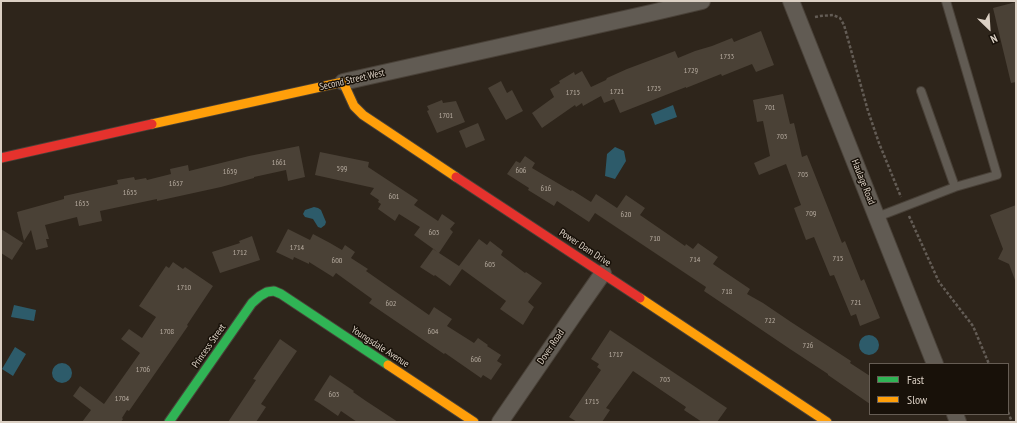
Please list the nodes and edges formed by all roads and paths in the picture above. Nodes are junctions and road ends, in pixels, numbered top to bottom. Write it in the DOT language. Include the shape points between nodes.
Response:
graph roads {
  1 [pos="702,1"];
  2 [pos="790,1"];
  3 [pos="946,1"];
  4 [pos="799,22"];
  5 [pos="343,82"];
  6 [pos="921,92"];
  7 [pos="1,158"];
  8 [pos="955,187"];
  9 [pos="905,206"];
  10 [pos="877,217"];
  11 [pos="603,273"];
  12 [pos="274,291"];
  13 [pos="935,363"];
  14 [pos="989,363"];
  15 [pos="825,421"];
  16 [pos="169,422"];
  17 [pos="474,422"];
  18 [pos="500,422"];
  1 -- 5 [label="street, Second Street West"];
  2 -- 4 [label="street, Haulage Road"];
  3 -- 8 [label="lane" via="997,175"];
  4 -- 9 [label="path" via="820,16 833,15 840,18 870,117"];
  4 -- 10 [label="street, Haulage Road"];
  5 -- 7 [label="main road, Second Street West"];
  5 -- 11 [label="main road, Power Dam Drive" via="354,106 363,116"];
  6 -- 8 [label="lane"];
  8 -- 9 [label="lane"];
  9 -- 10 [label="lane"];
  9 -- 14 [label="path" via="939,282 973,326"];
  10 -- 13 [label="street, Haulage Road"];
  11 -- 15 [label="main road, Power Dam Drive"];
  11 -- 18 [label="street, Dover Road"];
  12 -- 16 [label="main road, Princess Street" via="267,292 252,303"];
  12 -- 17 [label="main road, Youngsdale Avenue"];
}
